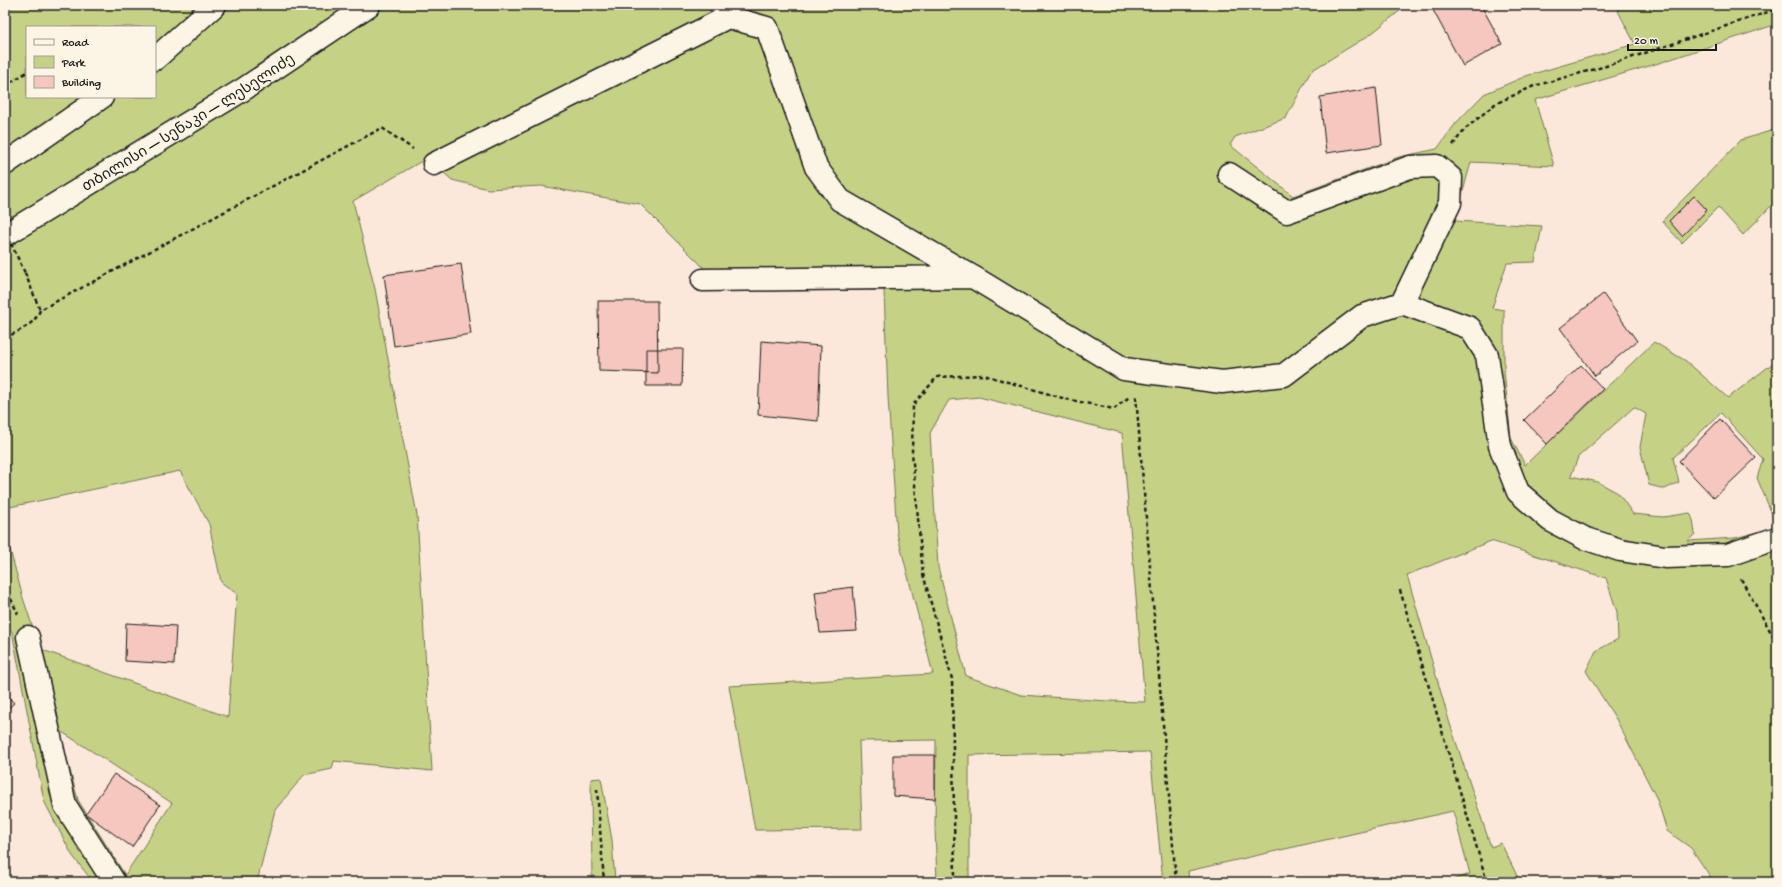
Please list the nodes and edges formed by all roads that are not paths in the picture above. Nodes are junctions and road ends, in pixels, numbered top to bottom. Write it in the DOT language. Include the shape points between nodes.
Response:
graph roads {
  1 [pos="215,5"];
  2 [pos="369,5"];
  3 [pos="723,11"];
  4 [pos="156,58"];
  5 [pos="101,98"];
  6 [pos="5,164"];
  7 [pos="434,164"];
  8 [pos="1229,174"];
  9 [pos="5,235"];
  10 [pos="973,277"];
  11 [pos="703,280"];
  12 [pos="1402,303"];
  13 [pos="1777,538"];
  14 [pos="28,636"];
  15 [pos="114,882"];
  1 -- 4 [label="main road"];
  2 -- 9 [label="main road, თბილისი — სენაკი — ლესელიძე" via="244,89"];
  3 -- 7 [label="main road"];
  3 -- 10 [label="main road" via="766,28 816,167 840,200"];
  5 -- 6 [label="main road"];
  8 -- 12 [label="main road" via="1287,212 1410,167 1437,166 1451,178 1450,203"];
  10 -- 11 [label="main road"];
  10 -- 12 [label="main road" via="1124,369 1222,382 1284,375 1362,316"];
  12 -- 13 [label="main road" via="1470,328 1487,356 1500,446 1518,492 1550,520 1584,538 1620,550 1665,557 1728,555"];
  14 -- 15 [label="main road" via="65,805"];
}
